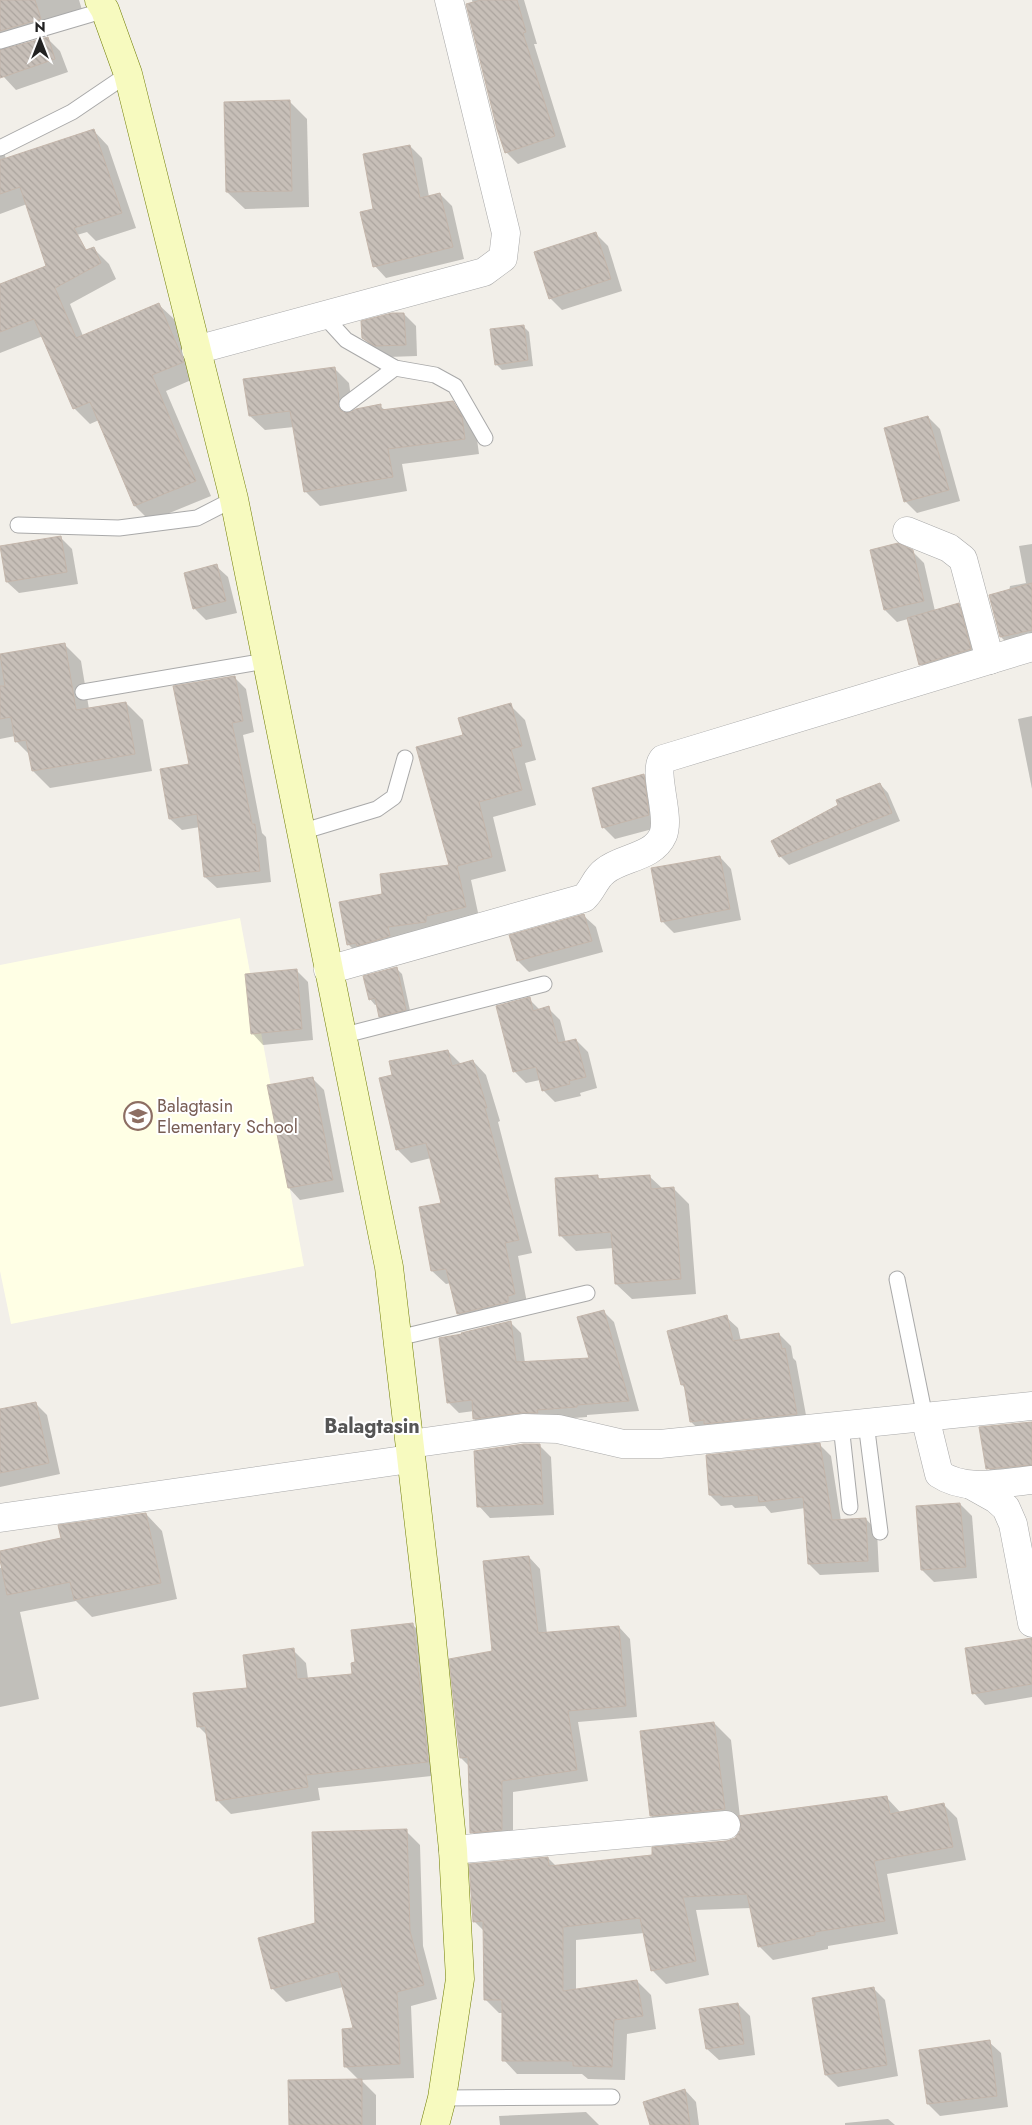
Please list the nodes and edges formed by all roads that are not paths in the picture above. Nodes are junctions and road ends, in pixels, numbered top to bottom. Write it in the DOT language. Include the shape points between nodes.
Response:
graph roads {
  1 [pos="449,0"];
  2 [pos="102,5"];
  3 [pos="0,42"];
  4 [pos="128,74"];
  5 [pos="0,148"];
  6 [pos="324,316"];
  7 [pos="196,350"];
  8 [pos="395,368"];
  9 [pos="347,404"];
  10 [pos="485,438"];
  11 [pos="234,499"];
  12 [pos="18,525"];
  13 [pos="907,531"];
  14 [pos="1032,647"];
  15 [pos="990,660"];
  16 [pos="266,661"];
  17 [pos="83,692"];
  18 [pos="405,758"];
  19 [pos="301,832"];
  20 [pos="328,970"];
  21 [pos="544,984"];
  22 [pos="341,1036"];
  23 [pos="897,1279"];
  24 [pos="587,1293"];
  25 [pos="398,1338"];
  26 [pos="1032,1406"];
  27 [pos="925,1417"];
  28 [pos="854,1424"];
  29 [pos="410,1451"];
  30 [pos="1032,1480"];
  31 [pos="971,1485"];
  32 [pos="850,1507"];
  33 [pos="0,1518"];
  34 [pos="880,1532"];
  35 [pos="1032,1623"];
  36 [pos="726,1826"];
  37 [pos="453,1850"];
  38 [pos="612,2097"];
  39 [pos="442,2098"];
  40 [pos="435,2125"];
  1 -- 6 [label="street" via="506,233 503,258 484,272"];
  2 -- 3 [label="lane"];
  2 -- 4 [label="street"];
  4 -- 5 [label="lane" via="72,112"];
  4 -- 7 [label="street"];
  6 -- 7 [label="street"];
  6 -- 8 [label="lane" via="346,340"];
  7 -- 11 [label="street"];
  8 -- 9 [label="lane"];
  8 -- 10 [label="lane" via="436,375 454,386"];
  11 -- 12 [label="lane" via="197,518 129,526"];
  11 -- 16 [label="street"];
  13 -- 15 [label="street" via="950,548 962,559"];
  14 -- 15 [label="street"];
  15 -- 20 [label="street" via="663,759 660,767 665,817 663,834 642,854 605,870 584,898"];
  16 -- 17 [label="lane"];
  16 -- 19 [label="street"];
  18 -- 19 [label="lane" via="394,797 377,809"];
  19 -- 20 [label="street"];
  20 -- 22 [label="street"];
  21 -- 22 [label="lane"];
  22 -- 25 [label="street" via="389,1267"];
  23 -- 27 [label="lane"];
  24 -- 25 [label="lane"];
  25 -- 29 [label="street"];
  26 -- 27 [label="street"];
  27 -- 28 [label="street"];
  27 -- 31 [label="street" via="939,1474 951,1482"];
  28 -- 29 [label="street" via="660,1444 623,1444 558,1429 523,1428"];
  28 -- 32 [label="lane"];
  28 -- 34 [label="lane"];
  29 -- 33 [label="street"];
  29 -- 37 [label="street"];
  30 -- 31 [label="street"];
  31 -- 35 [label="street" via="1006,1508 1013,1524"];
  36 -- 37 [label="street"];
  37 -- 39 [label="street" via="460,1979"];
  38 -- 39 [label="lane"];
  39 -- 40 [label="street"];
}
